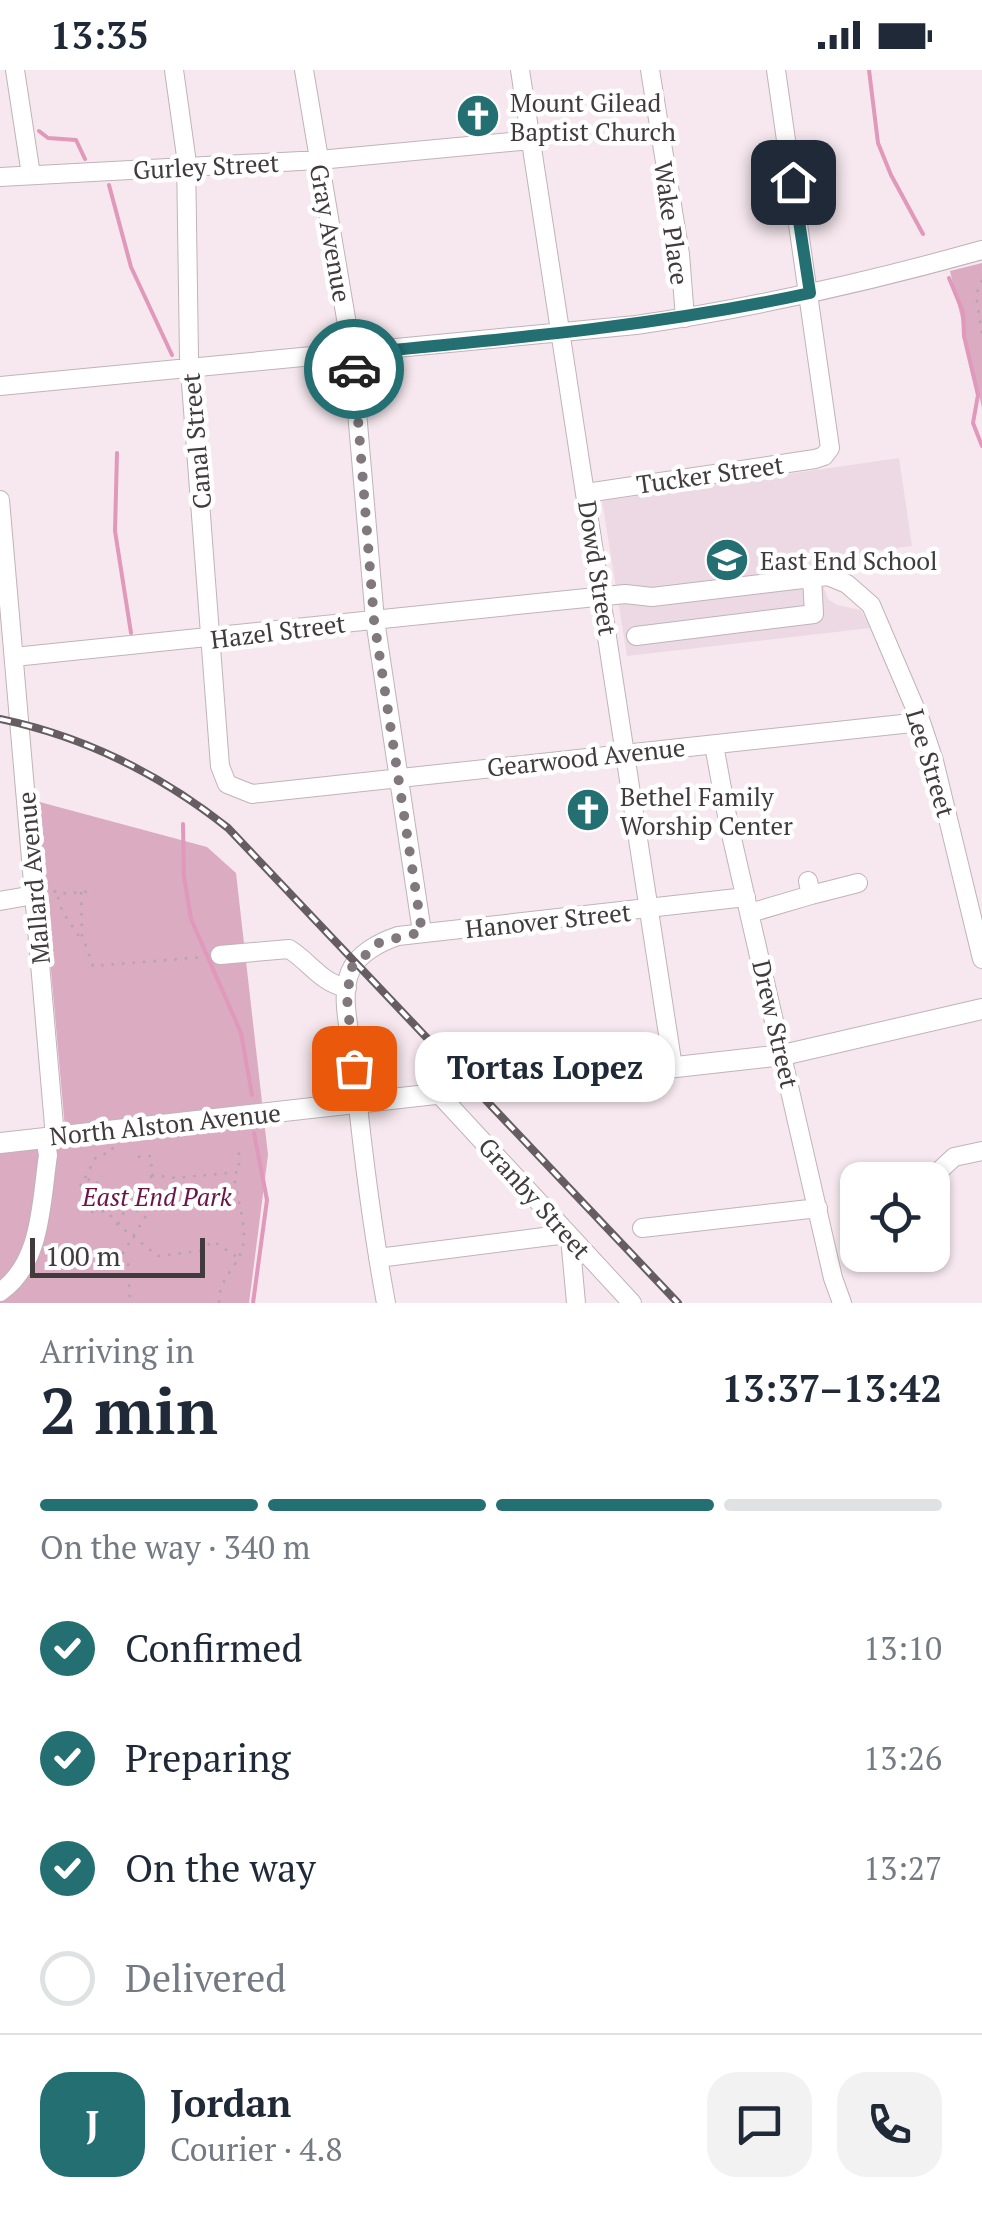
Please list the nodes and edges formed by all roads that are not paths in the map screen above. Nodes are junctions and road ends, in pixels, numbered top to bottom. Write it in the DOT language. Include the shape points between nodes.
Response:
graph roads {
  1 [pos="15,70"];
  2 [pos="174,70"];
  3 [pos="304,70"];
  4 [pos="530,70"];
  5 [pos="650,70"];
  6 [pos="776,70"];
  7 [pos="520,71"];
  8 [pos="531,140"];
  9 [pos="319,160"];
  10 [pos="186,166"];
  11 [pos="31,175"];
  12 [pos="0,177"];
  13 [pos="982,250"];
  14 [pos="810,293"];
  15 [pos="684,318"];
  16 [pos="561,333"];
  17 [pos="352,354"];
  18 [pos="190,368"];
  19 [pos="0,386"];
  20 [pos="586,492"];
  21 [pos="0,500"];
  22 [pos="812,576"];
  23 [pos="4,577"];
  24 [pos="602,597"];
  25 [pos="374,620"];
  26 [pos="636,636"];
  27 [pos="212,639"];
  28 [pos="14,658"];
  29 [pos="921,722"];
  30 [pos="714,744"];
  31 [pos="626,753"];
  32 [pos="400,777"];
  33 [pos="252,794"];
  34 [pos="858,883"];
  35 [pos="38,888"];
  36 [pos="0,901"];
  37 [pos="748,905"];
  38 [pos="648,910"];
  39 [pos="422,932"];
  40 [pos="220,955"];
  41 [pos="982,958"];
  42 [pos="347,988"];
  43 [pos="982,1010"];
  44 [pos="783,1055"];
  45 [pos="673,1067"];
  46 [pos="438,1094"];
  47 [pos="358,1102"];
  48 [pos="50,1137"];
  49 [pos="0,1143"];
  50 [pos="982,1151"];
  51 [pos="949,1162"];
  52 [pos="818,1208"];
  53 [pos="642,1228"];
  54 [pos="568,1236"];
  55 [pos="378,1258"];
  56 [pos="0,1292"];
  57 [pos="386,1303"];
  58 [pos="576,1303"];
  59 [pos="632,1303"];
  60 [pos="842,1303"];
  1 -- 11 [label="street"];
  2 -- 10 [label="street, Canal Street"];
  3 -- 9 [label="street, Gray Avenue"];
  4 -- 7 [label="street"];
  5 -- 15 [label="street, Wake Place"];
  6 -- 14 [label="street"];
  7 -- 8 [label="street, Dowd Street"];
  8 -- 9 [label="street, Gurley Street"];
  8 -- 16 [label="street, Dowd Street"];
  9 -- 10 [label="street, Gurley Street"];
  9 -- 17 [label="street, Gray Avenue"];
  10 -- 11 [label="street, Gurley Street"];
  10 -- 18 [label="street, Canal Street"];
  11 -- 12 [label="street, Gurley Street"];
  13 -- 14 [label="street"];
  14 -- 15 [label="street"];
  14 -- 20 [label="street, Tucker Street" via="830,448 824,456"];
  15 -- 16 [label="street"];
  16 -- 17 [label="street"];
  16 -- 20 [label="street, Dowd Street"];
  17 -- 18 [label="street"];
  17 -- 25 [label="street, Gray Avenue"];
  18 -- 19 [label="street"];
  18 -- 27 [label="street, Canal Street"];
  20 -- 24 [label="street, Dowd Street"];
  21 -- 23 [label="street, Mallard Avenue"];
  22 -- 24 [label="street, Hazel Street" via="652,598"];
  22 -- 26 [label="street" via="814,614"];
  22 -- 29 [label="street, Lee Street" via="846,584 871,605"];
  23 -- 28 [label="street, Mallard Avenue"];
  24 -- 25 [label="street, Hazel Street"];
  24 -- 31 [label="street, Dowd Street"];
  25 -- 27 [label="street, Hazel Street"];
  25 -- 32 [label="street, Gray Avenue"];
  27 -- 28 [label="street, Hazel Street"];
  27 -- 33 [label="street, Canal Street" via="220,766 227,784"];
  28 -- 35 [label="street, Mallard Avenue"];
  29 -- 30 [label="street, Gearwood Avenue"];
  29 -- 41 [label="street, Lee Street"];
  30 -- 31 [label="street, Gearwood Avenue"];
  30 -- 37 [label="street, Drew Street"];
  31 -- 32 [label="street, Gearwood Avenue"];
  31 -- 38 [label="street, Dowd Street"];
  32 -- 33 [label="street, Gearwood Avenue"];
  32 -- 39 [label="street, Gray Avenue"];
  34 -- 37 [label="street, Hanover Street"];
  35 -- 36 [label="street"];
  35 -- 48 [label="street, Mallard Avenue"];
  37 -- 38 [label="street, Hanover Street"];
  37 -- 44 [label="street, Drew Street"];
  38 -- 39 [label="street, Hanover Street"];
  38 -- 45 [label="street, Dowd Street"];
  39 -- 42 [label="street, Hanover Street" via="380,942 356,961"];
  40 -- 42 [label="street" via="289,948 321,977"];
  42 -- 47 [label="street"];
  43 -- 44 [label="main road, North Alston Avenue"];
  44 -- 45 [label="main road, North Alston Avenue"];
  44 -- 52 [label="street, Drew Street"];
  45 -- 46 [label="main road, North Alston Avenue"];
  46 -- 47 [label="main road, North Alston Avenue"];
  46 -- 54 [label="street, Granby Street"];
  47 -- 48 [label="main road, North Alston Avenue"];
  47 -- 55 [label="street"];
  48 -- 49 [label="main road, North Alston Avenue"];
  48 -- 56 [label="street, Mallard Avenue" via="28,1262"];
  50 -- 51 [label="street"];
  52 -- 53 [label="street"];
  52 -- 60 [label="street, Drew Street"];
  54 -- 55 [label="street"];
  54 -- 58 [label="street"];
  54 -- 59 [label="street, Granby Street"];
  55 -- 57 [label="street"];
}
